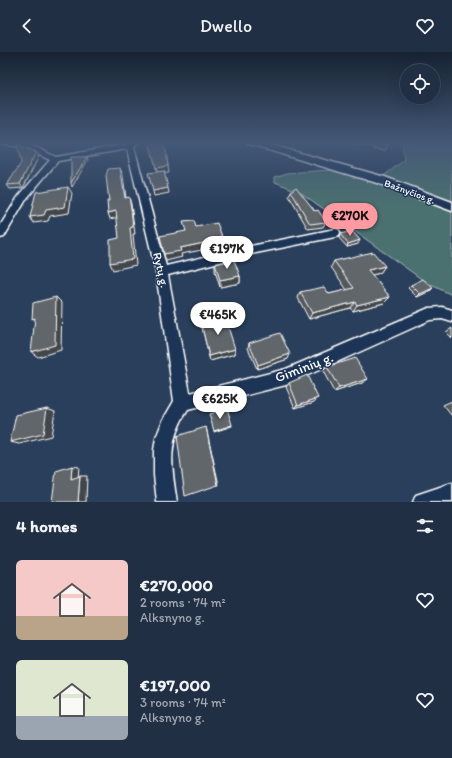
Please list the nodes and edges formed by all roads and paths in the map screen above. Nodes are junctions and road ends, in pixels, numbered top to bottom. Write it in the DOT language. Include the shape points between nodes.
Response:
graph roads {
  1 [pos="52,163"];
  2 [pos="136,163"];
  3 [pos="323,163"];
  4 [pos="452,207"];
  5 [pos="336,233"];
  6 [pos="0,234"];
  7 [pos="162,272"];
  8 [pos="452,316"];
  9 [pos="183,403"];
  10 [pos="452,493"];
  11 [pos="167,502"];
  12 [pos="423,502"];
  1 -- 6 [label="street" via="23,197"];
  2 -- 7 [label="street, Rytų g."];
  3 -- 4 [label="main road, Bažnyčios g." via="380,180"];
  5 -- 7 [label="street" via="251,250"];
  7 -- 9 [label="street, Rytų g."];
  8 -- 9 [label="street, Giminių g." via="442,313 429,314 286,377"];
  9 -- 11 [label="street" via="168,424 163,440 162,472"];
  10 -- 12 [label="street"];
}
